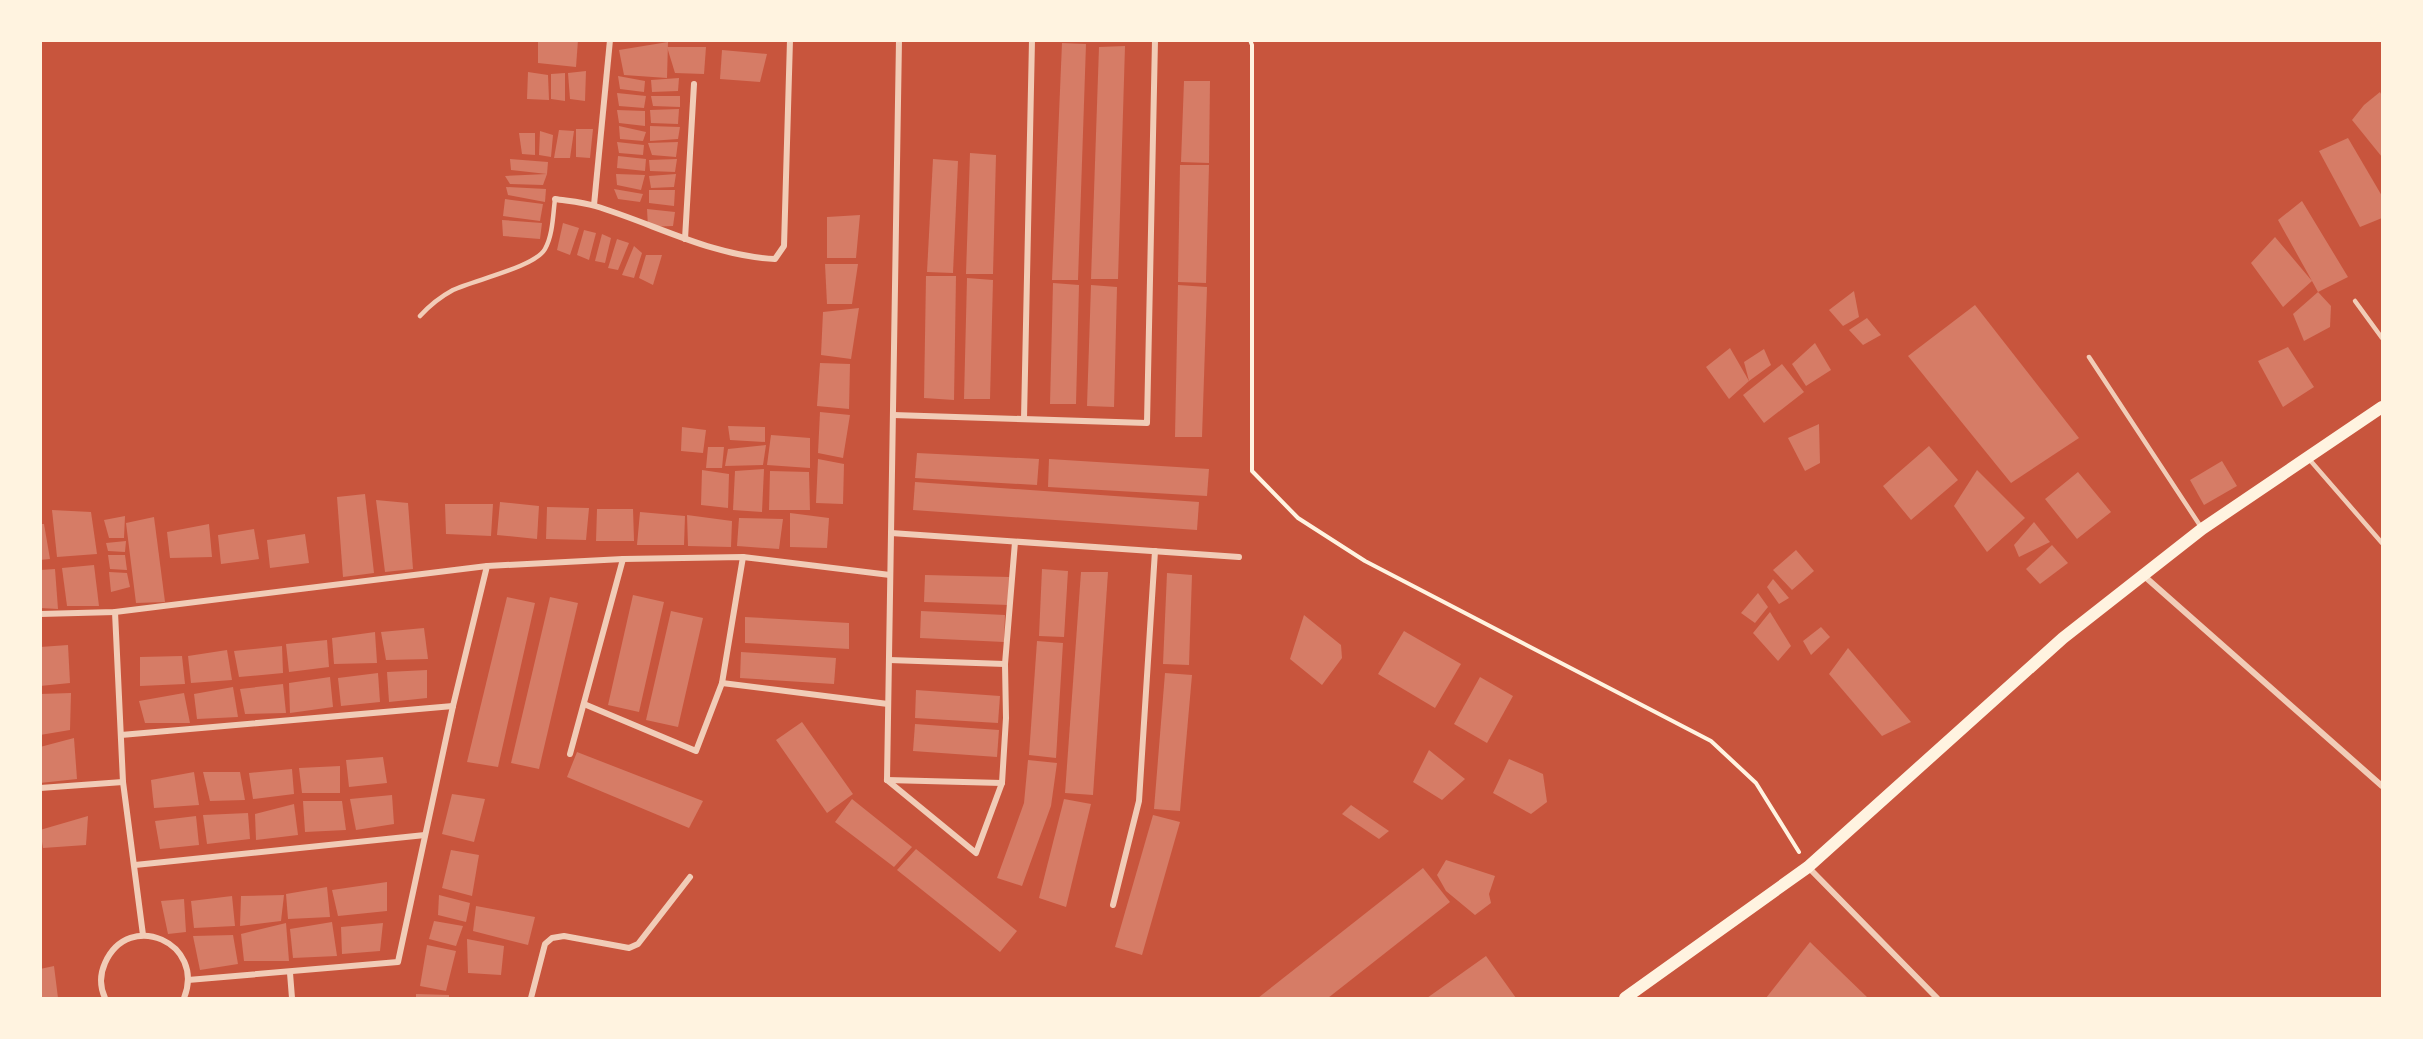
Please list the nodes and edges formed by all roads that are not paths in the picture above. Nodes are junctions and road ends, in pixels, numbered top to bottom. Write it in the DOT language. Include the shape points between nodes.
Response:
graph roads {
  1 [pos="610,40"];
  2 [pos="790,40"];
  3 [pos="899,40"];
  4 [pos="1032,40"];
  5 [pos="1155,40"];
  6 [pos="694,84"];
  7 [pos="555,199"];
  8 [pos="594,205"];
  9 [pos="685,239"];
  10 [pos="2355,301"];
  11 [pos="420,316"];
  12 [pos="2382,338"];
  13 [pos="2089,357"];
  14 [pos="2382,407"];
  15 [pos="893,415"];
  16 [pos="1024,419"];
  17 [pos="2308,458"];
  18 [pos="2202,529"];
  19 [pos="891,533"];
  20 [pos="1015,542"];
  21 [pos="2382,543"];
  22 [pos="1155,551"];
  23 [pos="743,557"];
  24 [pos="1239,557"];
  25 [pos="622,559"];
  26 [pos="486,566"];
  27 [pos="890,575"];
  28 [pos="2143,575"];
  29 [pos="115,612"];
  30 [pos="40,614"];
  31 [pos="889,660"];
  32 [pos="1005,664"];
  33 [pos="722,683"];
  34 [pos="584,704"];
  35 [pos="888,704"];
  36 [pos="453,706"];
  37 [pos="121,735"];
  38 [pos="570,754"];
  39 [pos="886,780"];
  40 [pos="123,782"];
  41 [pos="1002,783"];
  42 [pos="2382,786"];
  43 [pos="40,788"];
  44 [pos="425,836"];
  45 [pos="135,865"];
  46 [pos="1808,867"];
  47 [pos="690,877"];
  48 [pos="1113,905"];
  49 [pos="143,935"];
  50 [pos="290,973"];
  51 [pos="188,980"];
  52 [pos="105,999"];
  53 [pos="184,999"];
  54 [pos="292,999"];
  55 [pos="531,999"];
  56 [pos="1625,999"];
  57 [pos="1937,999"];
  1 -- 8 [label="street"];
  2 -- 9 [label="street" via="784,246 775,259 759,258"];
  3 -- 15 [label="street"];
  4 -- 16 [label="street"];
  5 -- 16 [label="street" via="1147,423"];
  6 -- 9 [label="street"];
  7 -- 8 [label="street"];
  7 -- 11 [label="lane" via="545,250 531,263 454,290 434,301"];
  8 -- 9 [label="street"];
  10 -- 12 [label="lane"];
  13 -- 18 [label="lane"];
  14 -- 17 [label="main road"];
  15 -- 16 [label="street"];
  15 -- 19 [label="street"];
  17 -- 18 [label="main road"];
  17 -- 21 [label="lane"];
  18 -- 28 [label="main road"];
  19 -- 20 [label="street"];
  19 -- 27 [label="street"];
  20 -- 22 [label="street"];
  20 -- 32 [label="street"];
  22 -- 24 [label="street"];
  22 -- 48 [label="street" via="1139,801"];
  23 -- 25 [label="street"];
  23 -- 27 [label="street"];
  23 -- 33 [label="street"];
  25 -- 26 [label="street"];
  25 -- 34 [label="street"];
  26 -- 29 [label="street"];
  26 -- 36 [label="street"];
  27 -- 31 [label="street"];
  28 -- 42 [label="street"];
  28 -- 46 [label="main road" via="2063,638"];
  29 -- 30 [label="street"];
  29 -- 37 [label="street"];
  31 -- 32 [label="street"];
  31 -- 35 [label="street"];
  32 -- 41 [label="street"];
  33 -- 34 [label="street" via="696,751"];
  33 -- 35 [label="street"];
  34 -- 38 [label="street"];
  35 -- 39 [label="street"];
  36 -- 37 [label="street"];
  36 -- 44 [label="street"];
  37 -- 40 [label="street"];
  39 -- 41 [label="street"];
  39 -- 41 [label="street" via="976,853"];
  40 -- 43 [label="street"];
  40 -- 45 [label="street"];
  44 -- 45 [label="street"];
  44 -- 50 [label="street" via="398,962"];
  45 -- 49 [label="street"];
  46 -- 56 [label="main road"];
  46 -- 57 [label="street"];
  47 -- 55 [label="street" via="638,944 629,948 564,936 552,938 545,944"];
  49 -- 51 [label="street" via="157,937 176,949 187,969"];
  49 -- 52 [label="street" via="129,938 108,955 101,982"];
  50 -- 51 [label="street"];
  50 -- 54 [label="street"];
  51 -- 53 [label="street"];
}
